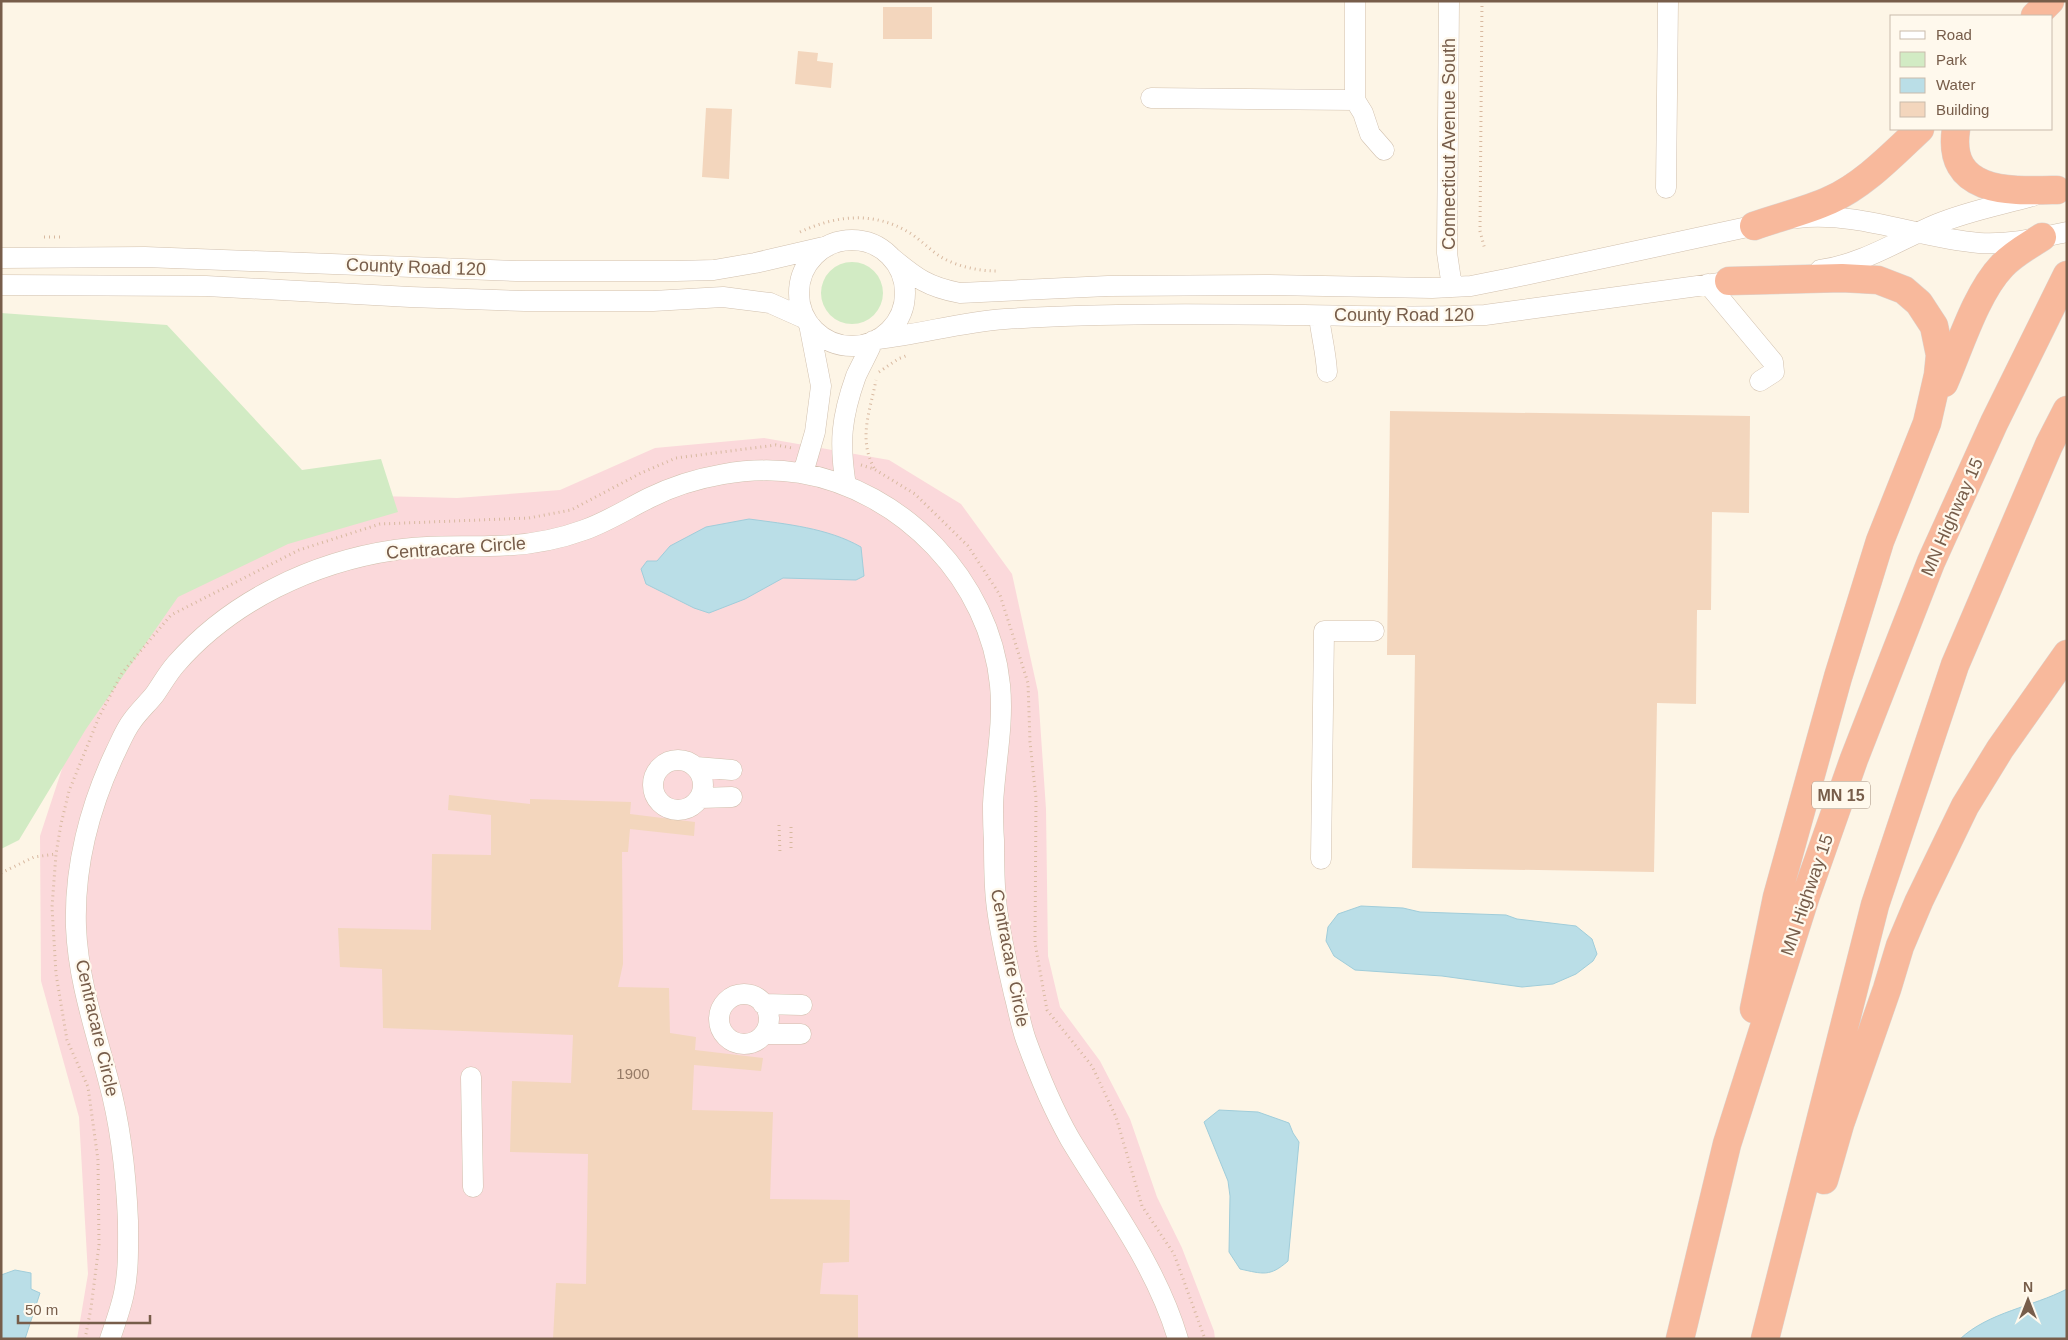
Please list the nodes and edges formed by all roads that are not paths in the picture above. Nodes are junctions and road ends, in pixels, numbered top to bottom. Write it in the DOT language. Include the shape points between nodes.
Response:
graph roads {
  1 [pos="1354,1"];
  2 [pos="1449,1"];
  3 [pos="1668,1"];
  4 [pos="2050,1"];
  5 [pos="2036,15"];
  6 [pos="1151,98"];
  7 [pos="1356,100"];
  8 [pos="1919,130"];
  9 [pos="1956,130"];
  10 [pos="1384,150"];
  11 [pos="1666,188"];
  12 [pos="2062,189"];
  13 [pos="1754,226"];
  14 [pos="1920,232"];
  15 [pos="2053,235"];
  16 [pos="828,246"];
  17 [pos="1,258"];
  18 [pos="892,258"];
  19 [pos="2067,276"];
  20 [pos="1718,282"];
  21 [pos="1,285"];
  22 [pos="1452,287"];
  23 [pos="1319,316"];
  24 [pos="808,322"];
  25 [pos="876,340"];
  26 [pos="1327,372"];
  27 [pos="1760,381"];
  28 [pos="2067,410"];
  29 [pos="1925,428"];
  30 [pos="803,473"];
  31 [pos="846,486"];
  32 [pos="1374,631"];
  33 [pos="2067,654"];
  34 [pos="696,767"];
  35 [pos="732,770"];
  36 [pos="732,797"];
  37 [pos="700,798"];
  38 [pos="1321,859"];
  39 [pos="763,1004"];
  40 [pos="802,1005"];
  41 [pos="764,1034"];
  42 [pos="801,1034"];
  43 [pos="471,1077"];
  44 [pos="1724,1159"];
  45 [pos="472,1187"];
  46 [pos="110,1339"];
  47 [pos="1178,1339"];
  48 [pos="1680,1339"];
  49 [pos="1765,1339"];
  50 [pos="1773,1339"];
  1 -- 7 [label="street"];
  2 -- 22 [label="street, Connecticut Avenue South" via="1448,253"];
  3 -- 11 [label="street"];
  4 -- 5 [label="highway"];
  6 -- 7 [label="street"];
  7 -- 10 [label="street" via="1370,134"];
  8 -- 13 [label="highway" via="1850,190"];
  9 -- 12 [label="highway" via="1958,158 1968,175 1998,189"];
  12 -- 14 [label="street, County Road 120" via="1961,215"];
  13 -- 14 [label="street, County Road 120" via="1828,217"];
  13 -- 22 [label="street, County Road 120" via="1511,278"];
  14 -- 15 [label="street, County Road 120" via="1986,243"];
  14 -- 20 [label="street, County Road 120" via="1873,255 1830,269"];
  15 -- 29 [label="highway" via="2015,254 2000,267 1976,308"];
  16 -- 17 [label="street, County Road 120" via="714,270 676,271 506,270 145,257"];
  16 -- 18 [label="street" via="841,241 868,242"];
  16 -- 24 [label="street" via="806,267 801,281 800,296"];
  18 -- 22 [label="street, County Road 120" via="924,283 960,293 1108,286"];
  18 -- 25 [label="street" via="900,269 905,297 895,324"];
  19 -- 44 [label="highway, MN Highway 15 / MN 15" via="1994,423 1931,562 1854,759 1805,898"];
  20 -- 23 [label="street, County Road 120" via="1485,315"];
  20 -- 27 [label="street" via="1774,362 1774,372"];
  20 -- 29 [label="highway" via="1842,278 1878,280 1904,290 1920,303 1938,340 1938,375"];
  21 -- 24 [label="street, County Road 120" via="206,286 525,301 723,297 770,303"];
  23 -- 25 [label="street, County Road 120" via="1005,319"];
  23 -- 26 [label="street"];
  24 -- 25 [label="street" via="819,334 838,343 859,345"];
  24 -- 30 [label="street" via="821,386 818,418"];
  25 -- 31 [label="street" via="851,392 842,435"];
  28 -- 49 [label="highway" via="1955,665 1878,896"];
  29 -- 44 [label="highway" via="1880,541 1838,677 1777,897"];
  30 -- 31 [label="street, Centracare Circle"];
  30 -- 46 [label="street, Centracare Circle" via="766,470 702,479 648,498 585,530 549,541 397,549 315,570 240,608 175,666 131,722 113,757 88,825 79,870 76,925 81,968 118,1117 126,1180 129,1251 124,1293"];
  31 -- 47 [label="street, Centracare Circle" via="878,502 935,544 978,606 992,642 1001,696 993,804 996,903 1024,1035 1066,1132 1138,1249 1158,1287"];
  32 -- 38 [label="street" via="1324,631"];
  33 -- 50 [label="highway" via="2000,748 1965,806 1919,901 1900,946 1840,1124"];
  34 -- 35 [label="street"];
  34 -- 37 [label="street" via="704,782"];
  34 -- 37 [label="street" via="681,759 673,760 658,768 652,784 657,800 671,810 688,809"];
  36 -- 37 [label="street"];
  39 -- 40 [label="street"];
  39 -- 41 [label="street" via="768,1018"];
  39 -- 41 [label="street" via="749,995 740,995 726,1002 719,1017 723,1033 735,1043 751,1043"];
  41 -- 42 [label="street"];
  43 -- 45 [label="street"];
  44 -- 48 [label="highway, MN Highway 15 / MN 15"];
}
